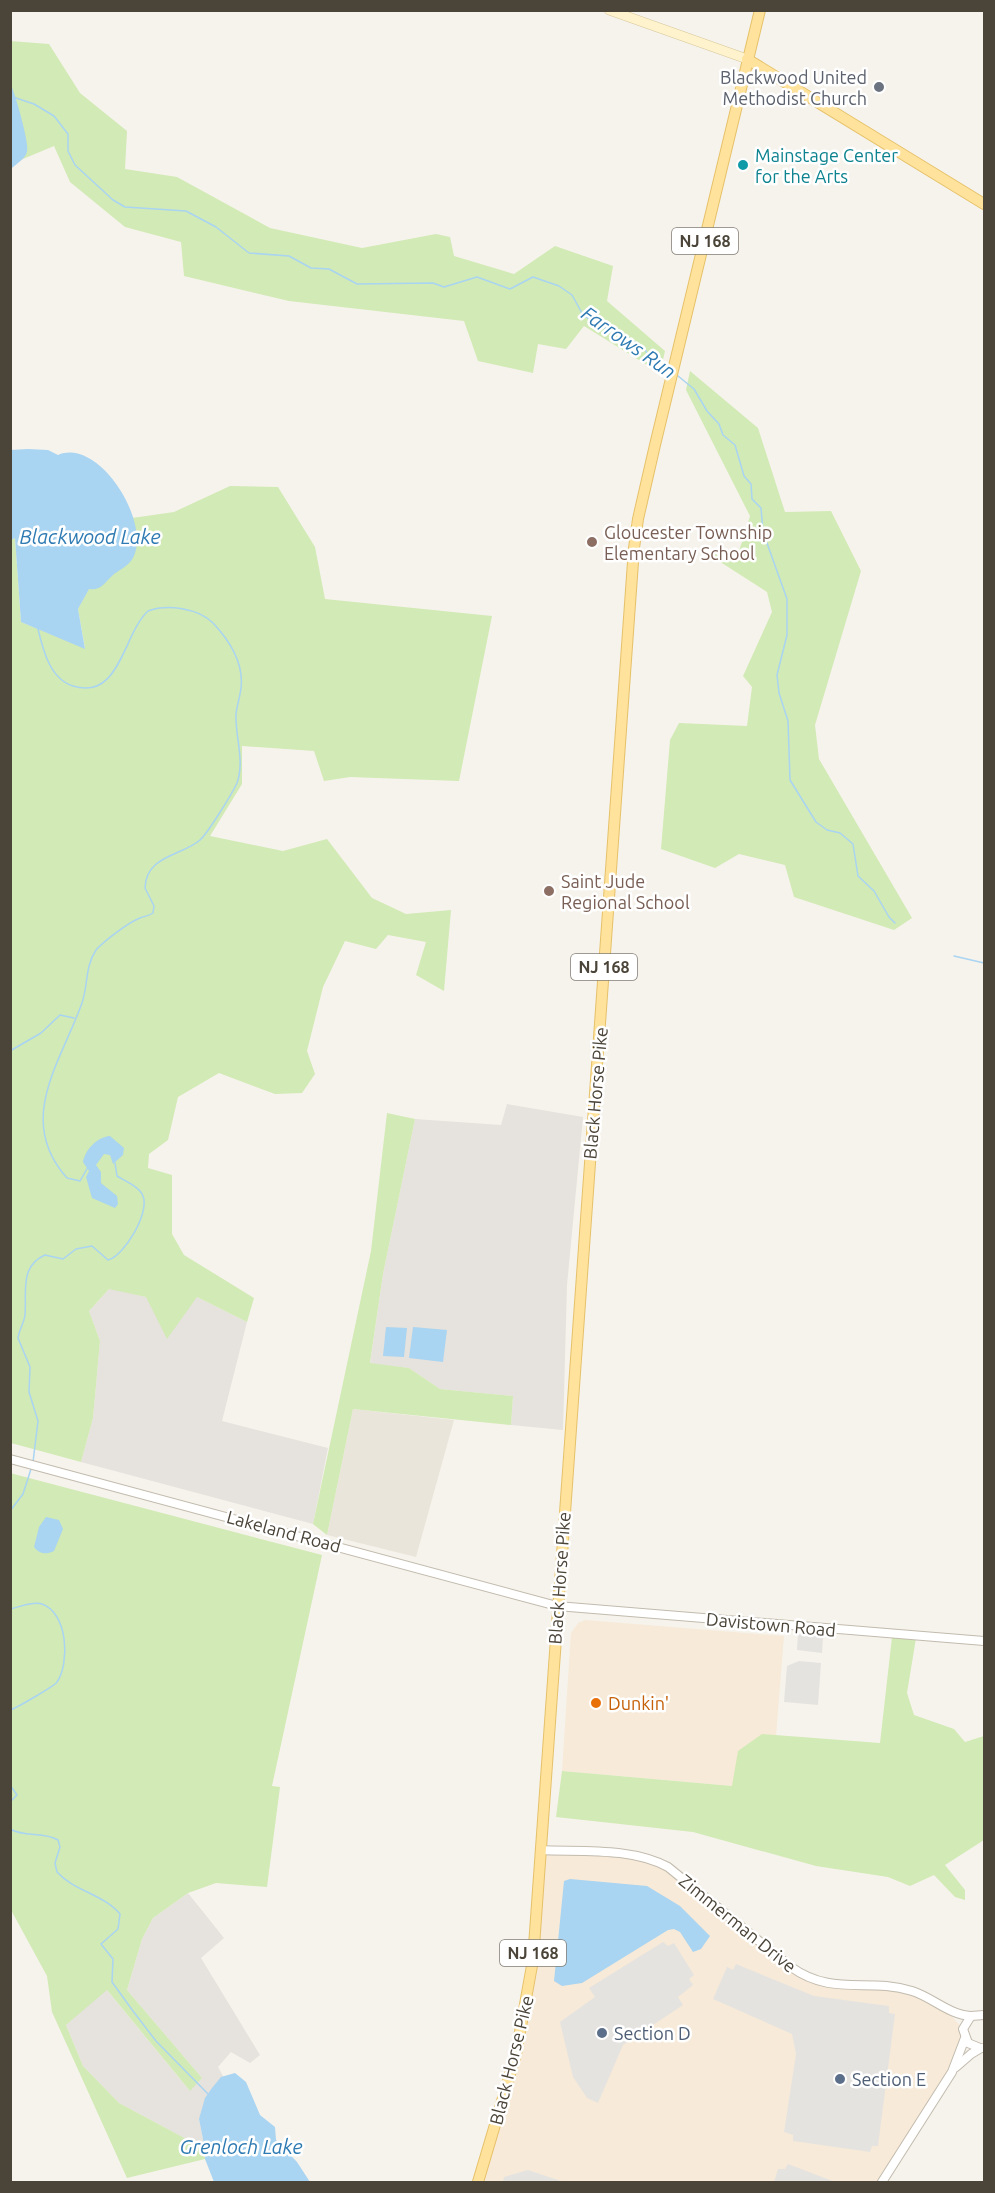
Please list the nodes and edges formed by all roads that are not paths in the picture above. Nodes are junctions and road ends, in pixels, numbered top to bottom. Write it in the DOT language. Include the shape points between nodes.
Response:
graph roads {
  1 [pos="609,10"];
  2 [pos="760,10"];
  3 [pos="747,59"];
  4 [pos="984,204"];
  5 [pos="10,1459"];
  6 [pos="557,1606"];
  7 [pos="984,1641"];
  8 [pos="540,1850"];
  9 [pos="935,2002"];
  10 [pos="984,2015"];
  11 [pos="971,2016"];
  12 [pos="964,2034"];
  13 [pos="982,2048"];
  14 [pos="952,2072"];
  15 [pos="478,2182"];
  16 [pos="882,2182"];
  1 -- 3 [label="main road"];
  2 -- 3 [label="main road, Black Horse Pike / NJ 168"];
  3 -- 4 [label="main road"];
  3 -- 6 [label="main road, Black Horse Pike / NJ 168" via="638,519 633,556"];
  5 -- 6 [label="street, Lakeland Road"];
  6 -- 7 [label="street, Davistown Road"];
  6 -- 8 [label="main road, Black Horse Pike / NJ 168"];
  8 -- 9 [label="street, Zimmerman Drive" via="632,1855 653,1860 674,1871 806,1976 831,1985 904,1989"];
  8 -- 15 [label="main road, Black Horse Pike / NJ 168" via="529,1990 516,2054"];
  9 -- 11 [label="street, Zimmerman Drive"];
  9 -- 12 [label="street, Zimmerman Drive" via="954,2017"];
  10 -- 11 [label="street"];
  11 -- 12 [label="street"];
  12 -- 13 [label="street, Zimmerman Drive" via="970,2045"];
  12 -- 14 [label="street"];
  13 -- 14 [label="street"];
  14 -- 16 [label="street"];
}
